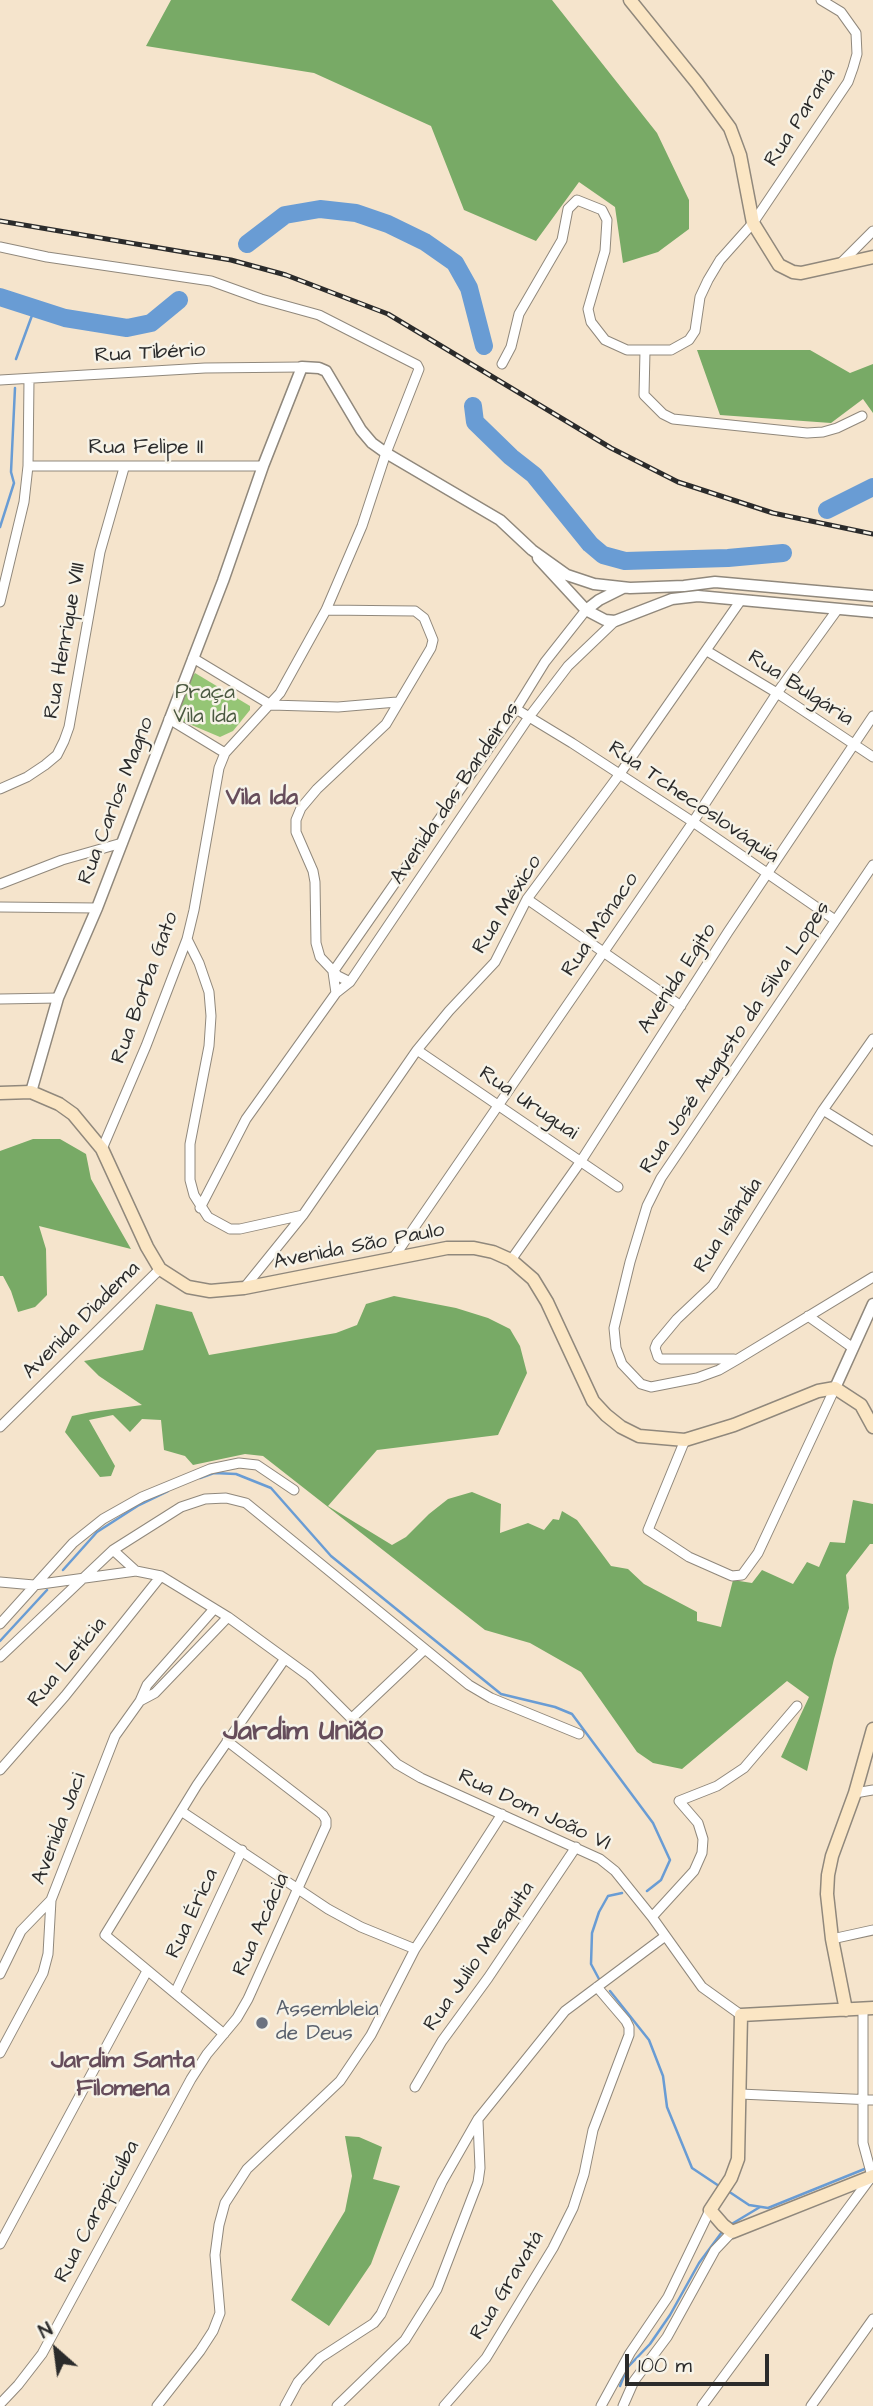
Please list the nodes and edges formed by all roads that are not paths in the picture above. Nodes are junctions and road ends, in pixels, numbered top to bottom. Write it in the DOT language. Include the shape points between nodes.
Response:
graph roads {
  1 [pos="630,0"];
  2 [pos="821,0"];
  3 [pos="753,223"];
  4 [pos="873,231"];
  5 [pos="0,247"];
  6 [pos="873,257"];
  7 [pos="841,263"];
  8 [pos="645,351"];
  9 [pos="502,364"];
  10 [pos="302,367"];
  11 [pos="0,380"];
  12 [pos="29,380"];
  13 [pos="862,416"];
  14 [pos="386,453"];
  15 [pos="29,466"];
  16 [pos="263,466"];
  17 [pos="124,468"];
  18 [pos="532,550"];
  19 [pos="631,588"];
  20 [pos="873,596"];
  21 [pos="741,600"];
  22 [pos="0,602"];
  23 [pos="326,610"];
  24 [pos="586,610"];
  25 [pos="837,610"];
  26 [pos="637,611"];
  27 [pos="873,612"];
  28 [pos="615,621"];
  29 [pos="707,651"];
  30 [pos="193,657"];
  31 [pos="777,693"];
  32 [pos="397,702"];
  33 [pos="271,705"];
  34 [pos="516,709"];
  35 [pos="873,716"];
  36 [pos="529,717"];
  37 [pos="169,719"];
  38 [pos="853,744"];
  39 [pos="225,753"];
  40 [pos="873,757"];
  41 [pos="619,775"];
  42 [pos="0,789"];
  43 [pos="693,822"];
  44 [pos="429,835"];
  45 [pos="122,843"];
  46 [pos="442,846"];
  47 [pos="873,865"];
  48 [pos="768,874"];
  49 [pos="0,884"];
  50 [pos="527,899"];
  51 [pos="0,907"];
  52 [pos="97,908"];
  53 [pos="835,920"];
  54 [pos="187,939"];
  55 [pos="604,951"];
  56 [pos="333,972"];
  57 [pos="350,982"];
  58 [pos="336,993"];
  59 [pos="58,998"];
  60 [pos="0,999"];
  61 [pos="681,1006"];
  62 [pos="873,1038"];
  63 [pos="417,1050"];
  64 [pos="0,1093"];
  65 [pos="31,1093"];
  66 [pos="499,1105"];
  67 [pos="823,1110"];
  68 [pos="873,1141"];
  69 [pos="102,1149"];
  70 [pos="581,1161"];
  71 [pos="618,1187"];
  72 [pos="200,1208"];
  73 [pos="303,1215"];
  74 [pos="392,1260"];
  75 [pos="511,1260"];
  76 [pos="160,1269"];
  77 [pos="873,1277"];
  78 [pos="244,1288"];
  79 [pos="873,1304"];
  80 [pos="808,1315"];
  81 [pos="853,1348"];
  82 [pos="738,1359"];
  83 [pos="835,1388"];
  84 [pos="0,1427"];
  85 [pos="873,1427"];
  86 [pos="685,1440"];
  87 [pos="294,1490"];
  88 [pos="113,1550"];
  89 [pos="135,1571"];
  90 [pos="161,1576"];
  91 [pos="80,1579"];
  92 [pos="0,1582"];
  93 [pos="34,1585"];
  94 [pos="214,1609"];
  95 [pos="228,1617"];
  96 [pos="0,1624"];
  97 [pos="424,1650"];
  98 [pos="0,1657"];
  99 [pos="284,1660"];
  100 [pos="140,1701"];
  101 [pos="797,1706"];
  102 [pos="352,1718"];
  103 [pos="873,1729"];
  104 [pos="579,1734"];
  105 [pos="228,1741"];
  106 [pos="0,1770"];
  107 [pos="873,1790"];
  108 [pos="855,1793"];
  109 [pos="181,1811"];
  110 [pos="502,1814"];
  111 [pos="576,1847"];
  112 [pos="242,1850"];
  113 [pos="297,1888"];
  114 [pos="51,1900"];
  115 [pos="652,1917"];
  116 [pos="873,1930"];
  117 [pos="664,1937"];
  118 [pos="832,1939"];
  119 [pos="415,1949"];
  120 [pos="147,1971"];
  121 [pos="0,1974"];
  122 [pos="597,1987"];
  123 [pos="175,1993"];
  124 [pos="868,2009"];
  125 [pos="846,2010"];
  126 [pos="741,2015"];
  127 [pos="224,2034"];
  128 [pos="0,2053"];
  129 [pos="415,2087"];
  130 [pos="740,2094"];
  131 [pos="868,2100"];
  132 [pos="478,2119"];
  133 [pos="872,2175"];
  134 [pos="712,2213"];
  135 [pos="730,2231"];
  136 [pos="0,2244"];
  137 [pos="873,2319"];
  138 [pos="611,2387"];
  139 [pos="625,2399"];
  140 [pos="0,2404"];
  141 [pos="158,2406"];
  142 [pos="285,2406"];
  143 [pos="337,2406"];
  144 [pos="444,2406"];
  145 [pos="601,2406"];
  146 [pos="702,2406"];
  147 [pos="811,2406"];
  1 -- 3 [label="main road" via="730,128"];
  2 -- 3 [label="street, Rua Paraná" via="849,20 858,54 848,82"];
  3 -- 7 [label="main road" via="779,265 787,270 801,273"];
  3 -- 8 [label="street, Rua Paraná" via="708,280 689,340 671,350"];
  4 -- 7 [label="street"];
  5 -- 14 [label="street" via="211,281 319,315 417,365 419,372"];
  6 -- 7 [label="main road"];
  8 -- 9 [label="street" via="615,346 591,323 588,309 605,251 607,220 602,210 577,200 568,209 562,240 519,314"];
  8 -- 13 [label="street" via="644,395 673,419 807,433 837,428"];
  10 -- 12 [label="street, Rua Tibério" via="205,368"];
  10 -- 14 [label="street" via="319,368 329,375 361,430"];
  10 -- 16 [label="street, Rua Carlos Magno"];
  11 -- 12 [label="street, Rua Tibério"];
  12 -- 15 [label="street"];
  14 -- 18 [label="street" via="500,520"];
  14 -- 23 [label="street" via="362,526"];
  15 -- 17 [label="street, Rua Felipe II"];
  15 -- 22 [label="street"];
  16 -- 17 [label="street, Rua Felipe II"];
  16 -- 30 [label="street, Rua Carlos Magno"];
  17 -- 42 [label="street, Rua Henrique VIII" via="100,552 64,741 45,765"];
  18 -- 19 [label="street" via="567,575"];
  18 -- 24 [label="street"];
  19 -- 20 [label="street" via="715,582"];
  19 -- 24 [label="street" via="616,591"];
  19 -- 26 [label="street" via="643,596"];
  21 -- 25 [label="street"];
  21 -- 26 [label="street" via="698,596"];
  21 -- 29 [label="street, Rua México"];
  23 -- 32 [label="street" via="409,610 425,618 432,634 431,648"];
  23 -- 33 [label="street"];
  24 -- 28 [label="street"];
  24 -- 34 [label="street, Avenida das Bandeiras"];
  25 -- 27 [label="street"];
  25 -- 31 [label="street, Rua Mônaco"];
  26 -- 28 [label="street"];
  28 -- 36 [label="street, Avenida das Bandeiras" via="568,666"];
  29 -- 31 [label="street, Rua Bulgária"];
  29 -- 41 [label="street, Rua México"];
  30 -- 33 [label="street"];
  30 -- 37 [label="street, Rua Carlos Magno"];
  31 -- 38 [label="street, Rua Bulgária"];
  31 -- 43 [label="street, Rua Mônaco"];
  32 -- 33 [label="street" via="338,707"];
  32 -- 56 [label="street" via="386,724 317,789 296,820 296,832 315,882 316,943 320,957"];
  33 -- 39 [label="street"];
  34 -- 36 [label="street, Rua Tchecoslováquia"];
  34 -- 44 [label="street, Avenida das Bandeiras"];
  35 -- 38 [label="street, Avenida Egito"];
  36 -- 41 [label="street, Rua Tchecoslováquia"];
  36 -- 46 [label="street, Avenida das Bandeiras"];
  37 -- 39 [label="street"];
  37 -- 45 [label="street, Rua Carlos Magno"];
  38 -- 40 [label="street, Rua Bulgária"];
  38 -- 48 [label="street, Avenida Egito"];
  39 -- 54 [label="street, Rua Borba Gato"];
  41 -- 43 [label="street, Rua Tchecoslováquia"];
  41 -- 50 [label="street, Rua México"];
  43 -- 48 [label="street, Rua Tchecoslováquia"];
  43 -- 55 [label="street, Rua Mônaco"];
  44 -- 46 [label="street"];
  44 -- 56 [label="street, Avenida das Bandeiras"];
  45 -- 49 [label="street"];
  45 -- 52 [label="street, Rua Carlos Magno"];
  46 -- 57 [label="street, Avenida das Bandeiras"];
  47 -- 53 [label="street, Rua José Augusto da Silva Lopes"];
  48 -- 53 [label="street, Rua Tchecoslováquia"];
  48 -- 61 [label="street, Avenida Egito"];
  50 -- 55 [label="street"];
  50 -- 63 [label="street, Rua México" via="495,962"];
  51 -- 52 [label="street"];
  52 -- 59 [label="street, Rua Carlos Magno"];
  53 -- 82 [label="street, Rua José Augusto da Silva Lopes" via="661,1178 647,1206 614,1328 622,1364 641,1384 651,1387 697,1378"];
  54 -- 69 [label="street, Rua Borba Gato"];
  54 -- 72 [label="street" via="209,992 211,1016 190,1144 190,1180"];
  55 -- 61 [label="street"];
  55 -- 66 [label="street, Rua Mônaco"];
  56 -- 57 [label="street"];
  56 -- 58 [label="street"];
  57 -- 58 [label="street, Avenida das Bandeiras"];
  58 -- 72 [label="street, Avenida das Bandeiras" via="246,1119"];
  59 -- 60 [label="street"];
  59 -- 65 [label="street, Rua Carlos Magno"];
  61 -- 70 [label="street, Avenida Egito"];
  62 -- 67 [label="street, Rua Islândia"];
  63 -- 66 [label="street, Rua Uruguai"];
  63 -- 73 [label="street, Rua México"];
  64 -- 65 [label="main road, Avenida São Paulo"];
  65 -- 69 [label="main road, Avenida São Paulo" via="73,1114"];
  66 -- 70 [label="street, Rua Uruguai"];
  66 -- 74 [label="street, Rua Mônaco"];
  67 -- 68 [label="street"];
  67 -- 82 [label="street, Rua Islândia" via="713,1285 677,1319 655,1349 661,1359"];
  69 -- 76 [label="main road, Avenida São Paulo"];
  70 -- 71 [label="street, Rua Uruguai"];
  70 -- 75 [label="street, Avenida Egito"];
  72 -- 73 [label="street" via="212,1220 235,1230"];
  73 -- 78 [label="street, Rua México"];
  74 -- 75 [label="main road, Avenida São Paulo" via="447,1248 474,1248"];
  74 -- 78 [label="main road, Avenida São Paulo"];
  75 -- 86 [label="main road, Avenida São Paulo" via="533,1279 584,1385 606,1415 639,1436"];
  76 -- 78 [label="main road, Avenida São Paulo" via="188,1287 210,1291"];
  76 -- 84 [label="street, Avenida Diadema"];
  77 -- 80 [label="street, Rua José Augusto da Silva Lopes"];
  79 -- 81 [label="street"];
  80 -- 81 [label="street"];
  80 -- 82 [label="street, Rua José Augusto da Silva Lopes"];
  81 -- 83 [label="street"];
  83 -- 85 [label="main road" via="861,1405"];
  83 -- 86 [label="main road, Avenida São Paulo"];
  83 -- 86 [label="street" via="758,1553 742,1575 732,1576 689,1557 648,1530"];
  87 -- 93 [label="street" via="257,1465 239,1463 210,1469 103,1519"];
  88 -- 89 [label="street"];
  88 -- 91 [label="street"];
  88 -- 97 [label="street" via="181,1507 205,1499 246,1503"];
  89 -- 90 [label="street"];
  89 -- 91 [label="street"];
  90 -- 94 [label="street, Rua Dom João VI"];
  90 -- 106 [label="street, Rua Letícia"];
  91 -- 93 [label="street"];
  91 -- 98 [label="street"];
  92 -- 93 [label="street"];
  93 -- 96 [label="street"];
  94 -- 95 [label="street, Rua Dom João VI"];
  94 -- 100 [label="street, Avenida Jaci" via="146,1685"];
  95 -- 99 [label="street, Rua Dom João VI"];
  95 -- 100 [label="street, Avenida Jaci" via="155,1693"];
  97 -- 102 [label="street"];
  97 -- 104 [label="street" via="491,1698"];
  99 -- 102 [label="street, Rua Dom João VI" via="309,1676"];
  99 -- 105 [label="street"];
  100 -- 114 [label="street, Avenida Jaci" via="116,1736"];
  101 -- 115 [label="street" via="744,1768 717,1786 679,1801 698,1823 702,1853 695,1871"];
  102 -- 110 [label="street, Rua Dom João VI" via="397,1763"];
  103 -- 108 [label="main road"];
  105 -- 109 [label="street"];
  105 -- 113 [label="street, Rua Acácia" via="323,1815 326,1826"];
  107 -- 108 [label="street"];
  108 -- 118 [label="main road" via="828,1875"];
  109 -- 112 [label="street"];
  109 -- 120 [label="street" via="105,1936"];
  110 -- 111 [label="street, Rua Dom João VI"];
  110 -- 119 [label="street"];
  111 -- 115 [label="street, Rua Dom João VI" via="615,1871"];
  111 -- 129 [label="street, Rua Julio Mesquita"];
  112 -- 113 [label="street"];
  112 -- 123 [label="street, Rua Érica"];
  113 -- 119 [label="street" via="361,1927"];
  113 -- 127 [label="street, Rua Acácia" via="248,1999"];
  114 -- 121 [label="street" via="21,1931"];
  114 -- 128 [label="street, Avenida Jaci" via="43,1973"];
  115 -- 117 [label="street, Rua Dom João VI"];
  116 -- 118 [label="street"];
  117 -- 122 [label="street"];
  117 -- 126 [label="street, Rua Dom João VI" via="702,1987"];
  118 -- 125 [label="main road"];
  119 -- 141 [label="street" via="371,2035 341,2081 247,2169 225,2203 215,2255 220,2313 200,2351"];
  120 -- 123 [label="street"];
  120 -- 136 [label="street"];
  122 -- 132 [label="street" via="565,2011"];
  122 -- 144 [label="street, Rua Gravatá" via="626,2021 629,2035 593,2130 573,2208 486,2358"];
  123 -- 127 [label="street"];
  124 -- 125 [label="main road"];
  124 -- 131 [label="street"];
  125 -- 126 [label="main road"];
  126 -- 130 [label="main road"];
  127 -- 140 [label="street, Rua Carapicuíba" via="191,2079 42,2354"];
  130 -- 131 [label="street"];
  130 -- 134 [label="main road" via="738,2159"];
  131 -- 133 [label="street" via="866,2159"];
  132 -- 142 [label="street" via="442,2182 381,2314 320,2358 298,2382"];
  132 -- 143 [label="street" via="478,2182 437,2289 405,2340"];
  133 -- 135 [label="main road"];
  133 -- 146 [label="street"];
  134 -- 135 [label="main road"];
  134 -- 138 [label="street" via="668,2297"];
  135 -- 139 [label="street"];
  137 -- 147 [label="street"];
  138 -- 139 [label="street"];
  138 -- 145 [label="street"];
}
